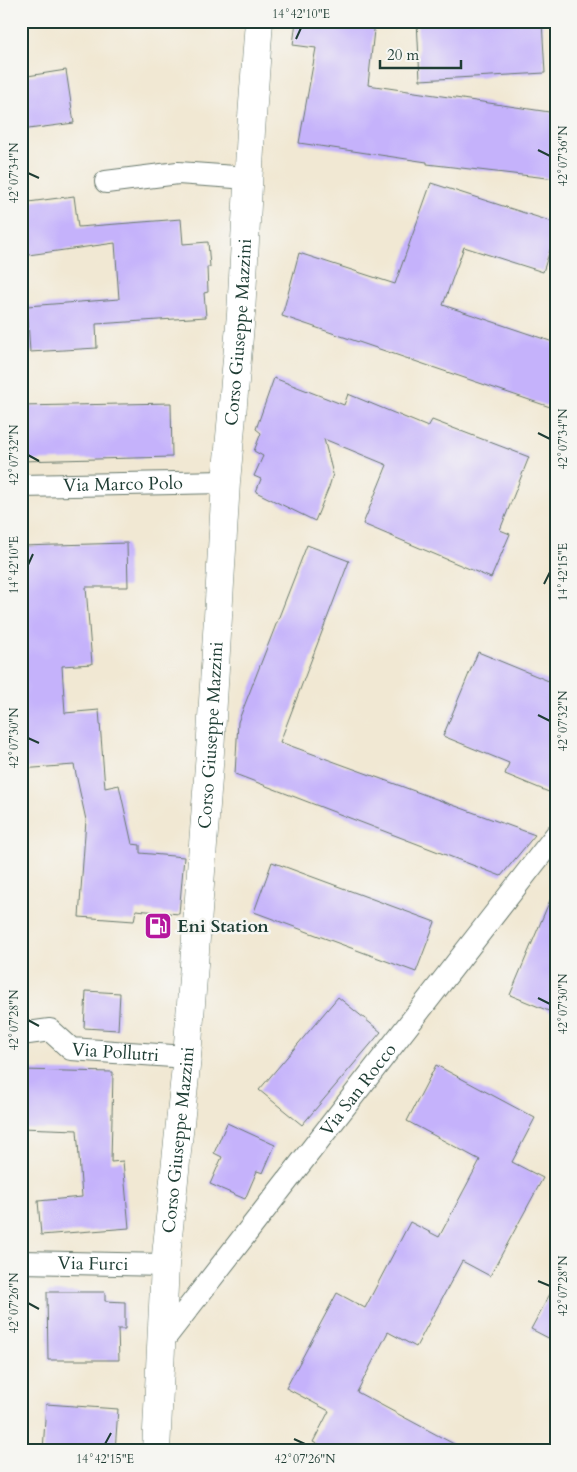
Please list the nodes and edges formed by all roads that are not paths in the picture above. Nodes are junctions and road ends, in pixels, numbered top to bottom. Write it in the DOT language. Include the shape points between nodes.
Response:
graph roads {
  1 [pos="259,21"];
  2 [pos="249,178"];
  3 [pos="106,182"];
  4 [pos="226,482"];
  5 [pos="21,486"];
  6 [pos="556,835"];
  7 [pos="21,1034"];
  8 [pos="187,1057"];
  9 [pos="21,1262"];
  10 [pos="165,1265"];
  11 [pos="161,1343"];
  12 [pos="156,1451"];
  1 -- 2 [label="main road, Corso Giuseppe Mazzini"];
  2 -- 3 [label="street" via="178,173"];
  2 -- 4 [label="main road, Corso Giuseppe Mazzini"];
  4 -- 5 [label="street, Via Marco Polo"];
  4 -- 8 [label="main road, Corso Giuseppe Mazzini"];
  6 -- 11 [label="street, Via San Rocco"];
  7 -- 8 [label="street, Via Pollutri" via="50,1030 71,1049"];
  8 -- 10 [label="main road, Corso Giuseppe Mazzini"];
  9 -- 10 [label="street, Via Furci"];
  10 -- 11 [label="main road, Corso Giuseppe Mazzini"];
  11 -- 12 [label="main road, Corso Giuseppe Mazzini"];
}
